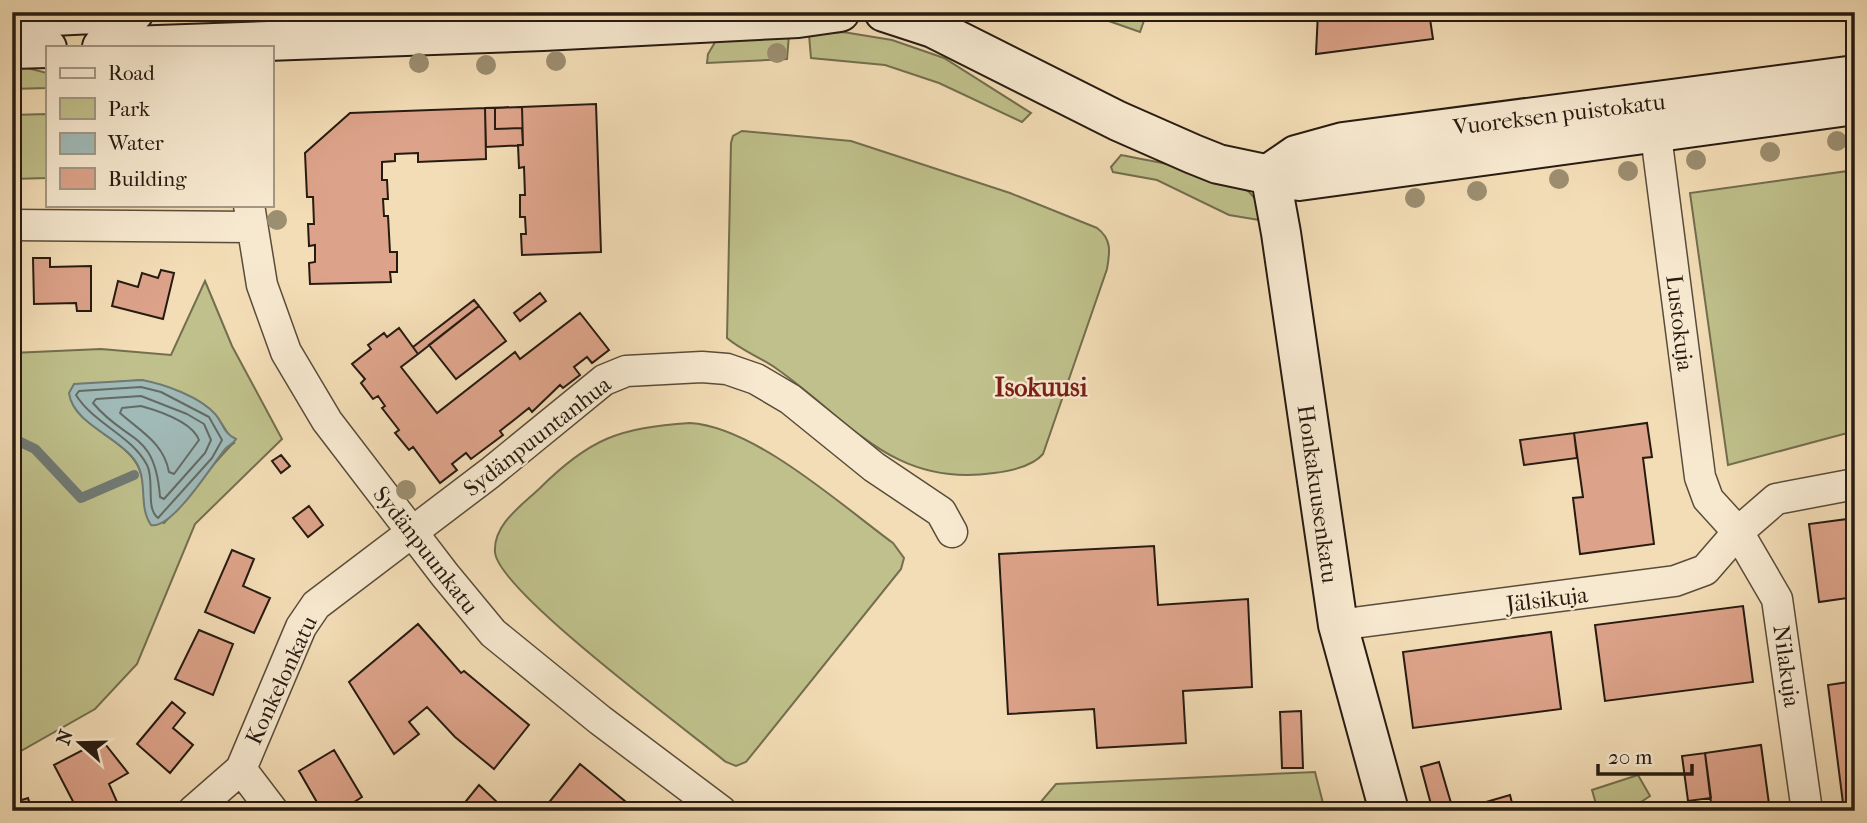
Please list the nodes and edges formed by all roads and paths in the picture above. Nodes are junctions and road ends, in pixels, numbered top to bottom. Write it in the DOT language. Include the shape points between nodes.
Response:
graph roads {
  1 [pos="134,12"];
  2 [pos="840,12"];
  3 [pos="884,12"];
  4 [pos="12,18"];
  5 [pos="257,34"];
  6 [pos="195,35"];
  7 [pos="110,46"];
  8 [pos="46,48"];
  9 [pos="12,49"];
  10 [pos="1855,75"];
  11 [pos="1855,105"];
  12 [pos="1653,116"];
  13 [pos="1270,173"];
  14 [pos="250,216"];
  15 [pos="12,225"];
  16 [pos="1855,484"];
  17 [pos="952,531"];
  18 [pos="411,532"];
  19 [pos="1738,532"];
  20 [pos="1338,625"];
  21 [pos="241,769"];
  22 [pos="193,811"];
  23 [pos="273,811"];
  24 [pos="720,811"];
  25 [pos="1389,811"];
  26 [pos="1807,811"];
  1 -- 4 [label="main road"];
  2 -- 5 [label="main road" via="746,21"];
  3 -- 13 [label="main road" via="933,28 1193,154 1218,164"];
  5 -- 6 [label="main road"];
  6 -- 7 [label="main road"];
  8 -- 9 [label="main road"];
  10 -- 12 [label="main road, Vuoreksen puistokatu"];
  11 -- 12 [label="main road, Vuoreksen puistokatu"];
  12 -- 13 [label="main road, Vuoreksen puistokatu" via="1343,142 1296,155"];
  12 -- 19 [label="street, Lustokuja" via="1700,477 1708,499"];
  13 -- 20 [label="main road, Honkakuusenkatu"];
  14 -- 15 [label="street"];
  14 -- 18 [label="street, Sydänpuunkatu" via="270,312 286,352 327,421"];
  16 -- 19 [label="street, Jälsikuja" via="1784,495"];
  17 -- 18 [label="street, Sydänpuuntanhua" via="941,512 874,467 774,388 743,374 702,367 626,371 604,380"];
  18 -- 21 [label="street, Konkelonkatu" via="316,605 301,627"];
  18 -- 24 [label="street, Sydänpuunkatu" via="493,633"];
  19 -- 20 [label="street, Jälsikuja" via="1705,569 1675,581"];
  19 -- 26 [label="street, Nilakuja" via="1777,599"];
  20 -- 25 [label="main road, Honkakuusenkatu"];
  21 -- 22 [label="street, Konkelonkatu"];
  21 -- 23 [label="street"];
}
